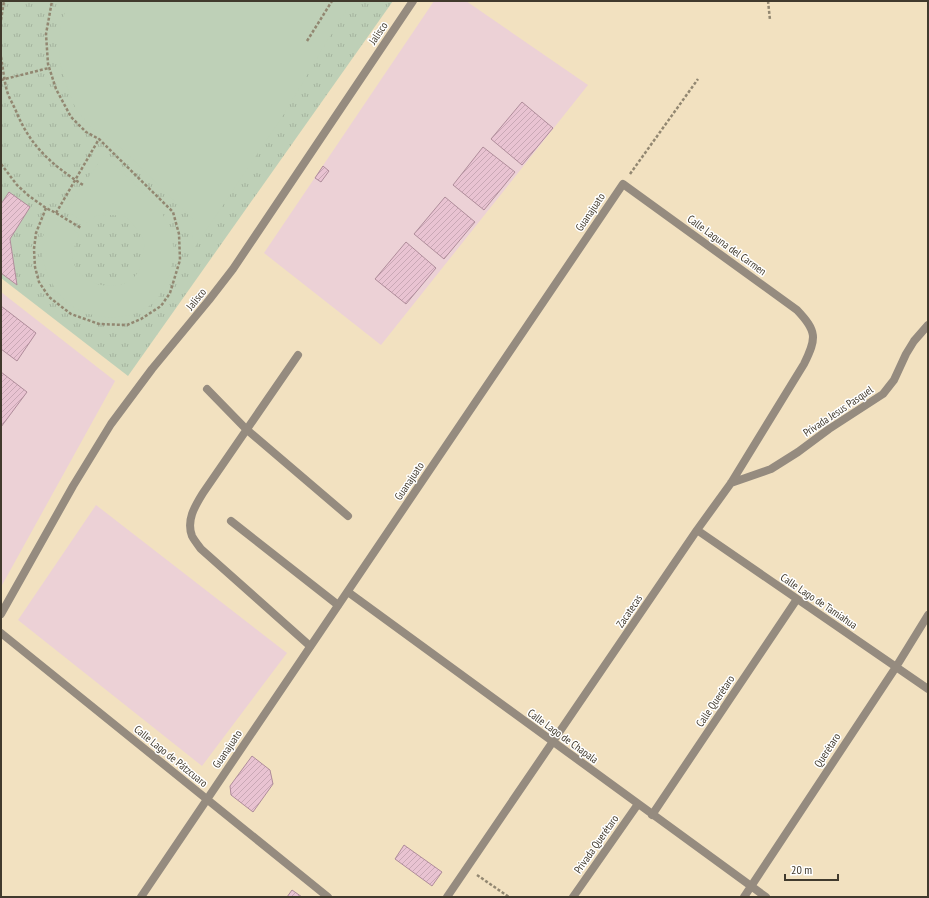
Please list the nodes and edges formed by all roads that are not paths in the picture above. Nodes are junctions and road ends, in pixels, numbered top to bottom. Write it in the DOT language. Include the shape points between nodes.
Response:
graph roads {
  1 [pos="413,1"];
  2 [pos="623,184"];
  3 [pos="928,325"];
  4 [pos="812,330"];
  5 [pos="298,356"];
  6 [pos="207,389"];
  7 [pos="246,429"];
  8 [pos="731,483"];
  9 [pos="348,516"];
  10 [pos="231,521"];
  11 [pos="697,530"];
  12 [pos="348,592"];
  13 [pos="797,599"];
  14 [pos="338,605"];
  15 [pos="1,614"];
  16 [pos="928,615"];
  17 [pos="1,633"];
  18 [pos="310,646"];
  19 [pos="896,667"];
  20 [pos="928,689"];
  21 [pos="553,742"];
  22 [pos="207,799"];
  23 [pos="638,804"];
  24 [pos="652,815"];
  25 [pos="750,887"];
  26 [pos="141,897"];
  27 [pos="328,897"];
  28 [pos="447,897"];
  29 [pos="573,897"];
  30 [pos="744,897"];
  31 [pos="766,897"];
  1 -- 15 [label="street, Jalisco" via="233,268 111,424"];
  2 -- 4 [label="street, Calle Laguna del Carmen" via="786,302 808,321"];
  2 -- 12 [label="street, Guanajuato"];
  3 -- 8 [label="street, Privada Jesus Pasquel" via="914,341 894,380 883,394 771,469"];
  4 -- 8 [label="street, Zacatecas" via="813,341 804,364"];
  5 -- 7 [label="street"];
  6 -- 7 [label="street"];
  7 -- 9 [label="street"];
  7 -- 18 [label="street" via="196,504 190,525 192,536 213,561"];
  8 -- 11 [label="street, Zacatecas"];
  10 -- 14 [label="street"];
  11 -- 13 [label="street, Calle Lago de Tamiahua"];
  11 -- 21 [label="street, Zacatecas"];
  12 -- 14 [label="street, Guanajuato"];
  12 -- 21 [label="street, Calle Lago de Chapala"];
  13 -- 19 [label="street, Calle Lago de Tamiahua"];
  13 -- 24 [label="street, Calle Querétaro"];
  14 -- 18 [label="street, Guanajuato"];
  16 -- 19 [label="street, Querétaro"];
  17 -- 22 [label="street, Calle Lago de Pátzcuaro"];
  18 -- 22 [label="street, Guanajuato"];
  19 -- 20 [label="street, Calle Lago de Tamiahua"];
  19 -- 25 [label="street, Querétaro"];
  21 -- 23 [label="street, Calle Lago de Chapala"];
  21 -- 28 [label="street, Zacatecas"];
  22 -- 26 [label="street, Guanajuato"];
  22 -- 27 [label="street, Calle Lago de Pátzcuaro"];
  23 -- 24 [label="street, Calle Lago de Chapala"];
  23 -- 29 [label="street, Privada Querétaro"];
  24 -- 25 [label="street, Calle Lago de Chapala"];
  25 -- 30 [label="street, Querétaro"];
  25 -- 31 [label="street, Calle Lago de Chapala"];
}
